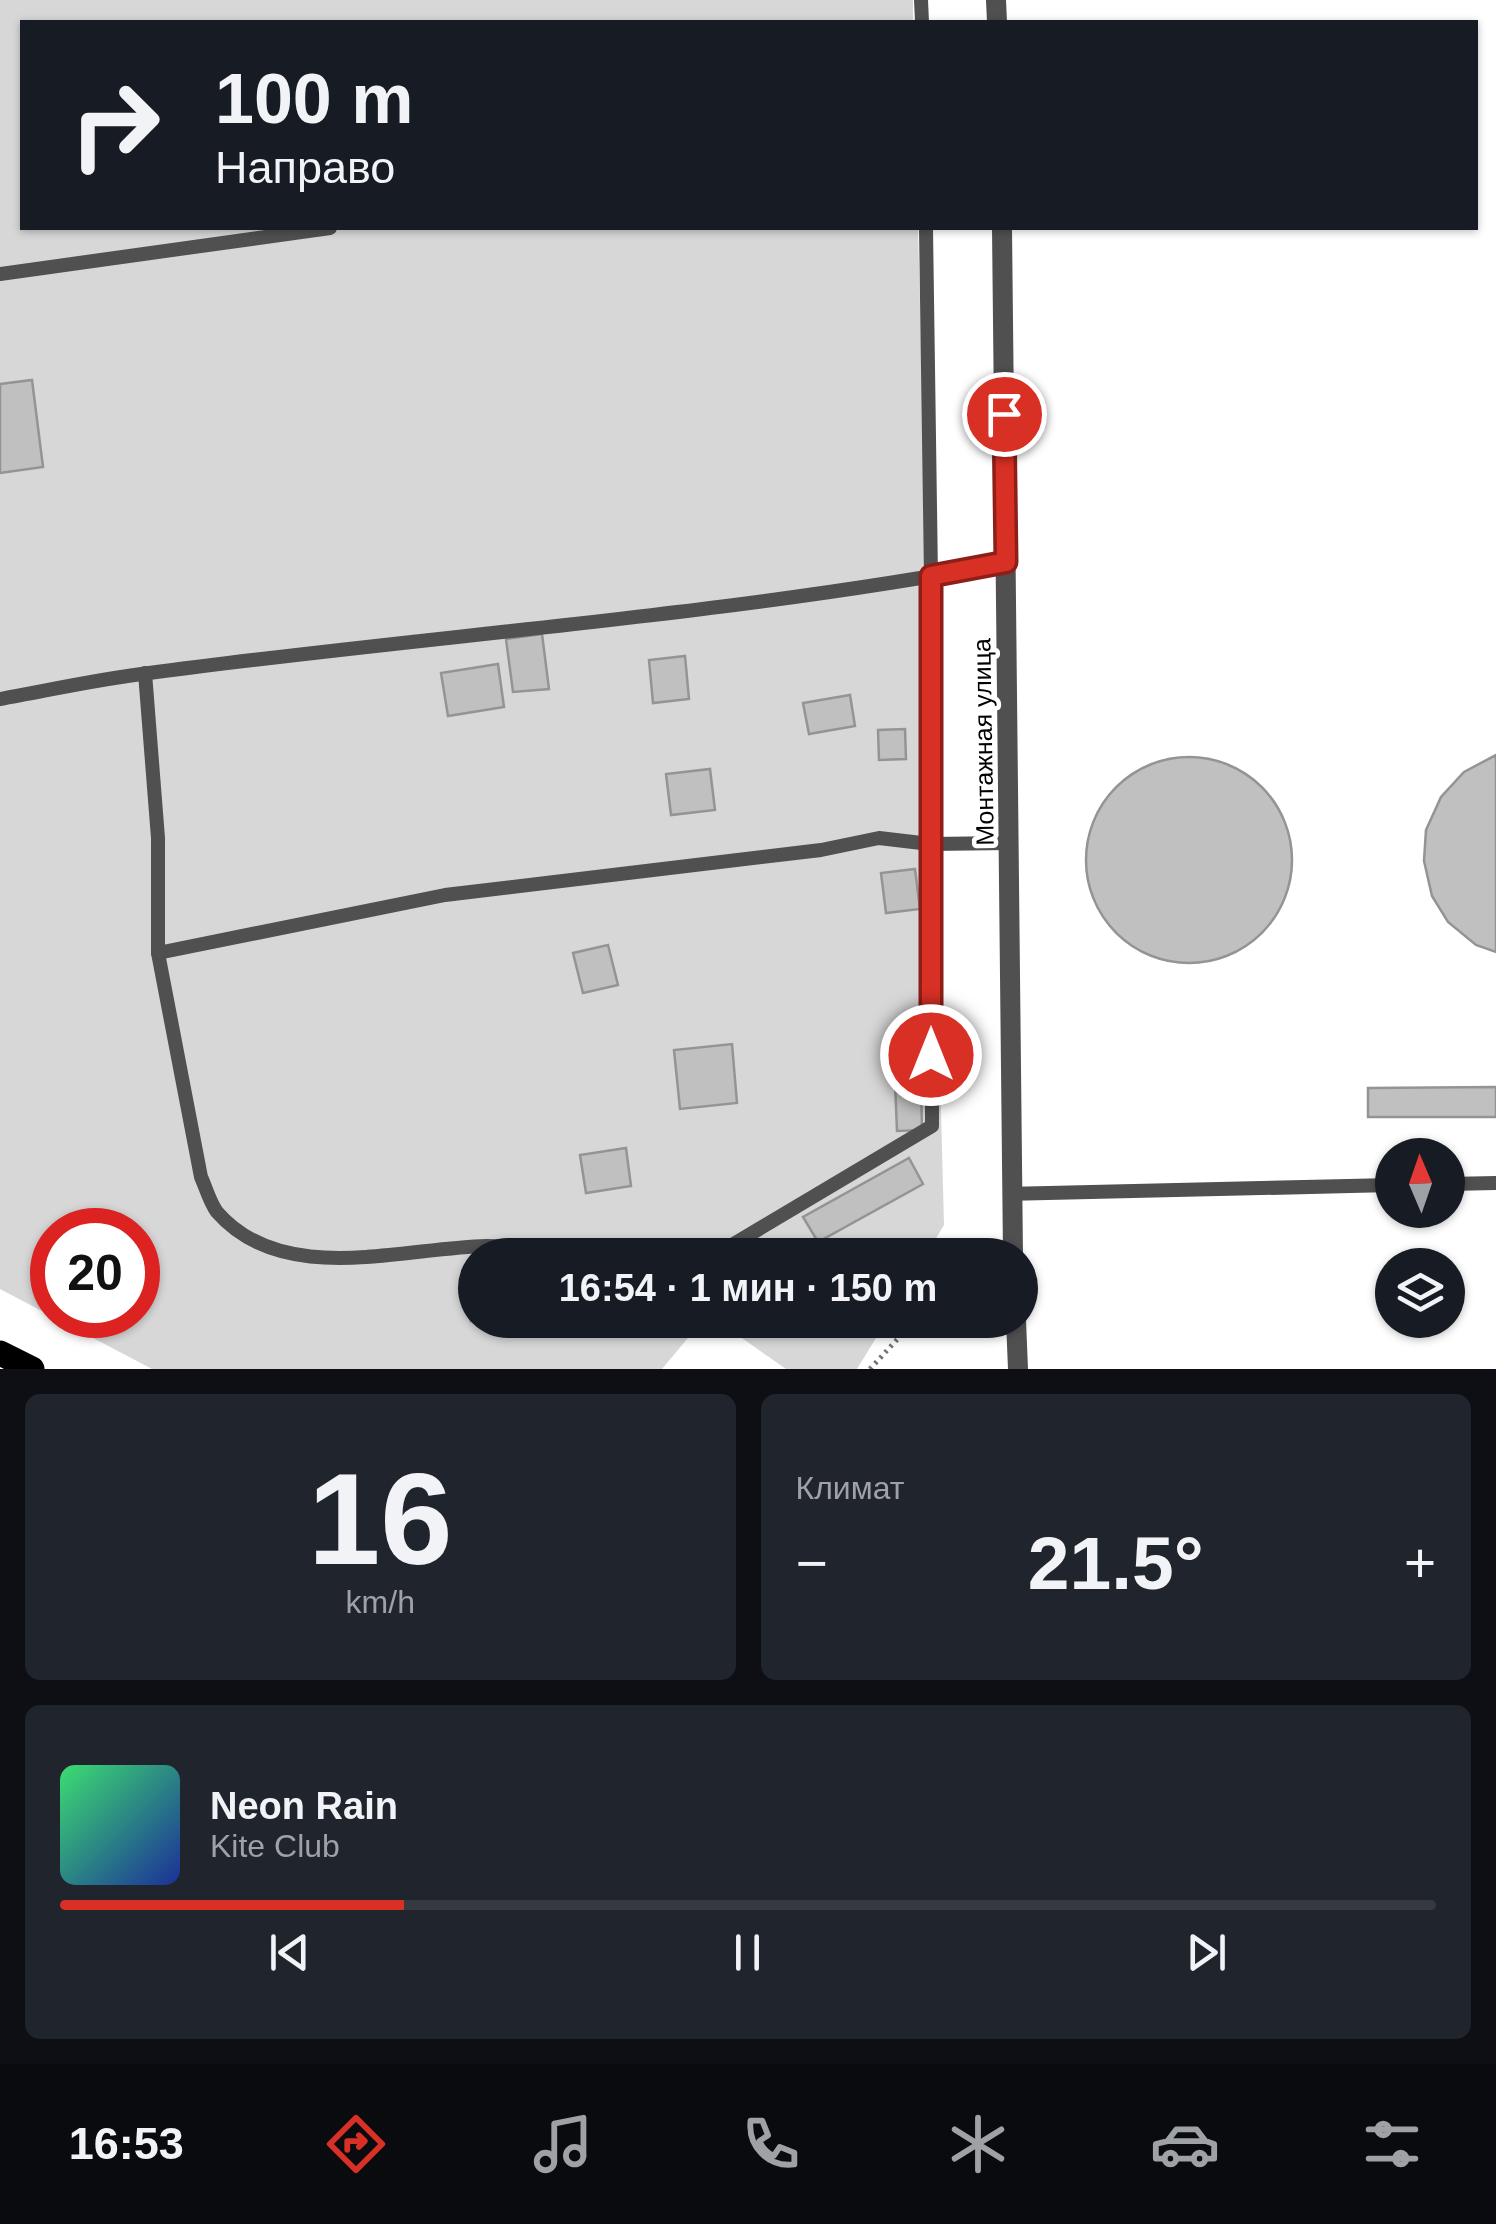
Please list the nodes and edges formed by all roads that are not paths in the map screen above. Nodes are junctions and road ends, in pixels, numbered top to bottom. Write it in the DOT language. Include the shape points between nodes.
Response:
graph roads {
  1 [pos="316,230"];
  2 [pos="926,230"];
  3 [pos="1002,230"];
  4 [pos="0,274"];
  5 [pos="1006,562"];
  6 [pos="931,576"];
  7 [pos="145,673"];
  8 [pos="0,699"];
  9 [pos="1009,842"];
  10 [pos="930,844"];
  11 [pos="158,953"];
  12 [pos="1496,1183"];
  13 [pos="1465,1184"];
  14 [pos="1375,1185"];
  15 [pos="1010,1194"];
  16 [pos="744,1238"];
  17 [pos="1012,1238"];
  18 [pos="458,1249"];
  19 [pos="1017,1338"];
  20 [pos="0,1353"];
  21 [pos="32,1369"];
  22 [pos="1018,1369"];
  1 -- 4 [label="lane"];
  2 -- 6 [label="lane"];
  3 -- 5 [label="street, Монтажная улица"];
  5 -- 6 [label="lane"];
  5 -- 9 [label="street, Монтажная улица"];
  6 -- 7 [label="lane"];
  6 -- 10 [label="lane"];
  7 -- 8 [label="lane"];
  7 -- 11 [label="lane" via="158,838"];
  9 -- 10 [label="lane"];
  9 -- 15 [label="street, Монтажная улица"];
  10 -- 11 [label="lane" via="879,838 445,896"];
  10 -- 16 [label="lane" via="932,1126"];
  11 -- 18 [label="lane" via="201,1177 216,1210 270,1249 302,1258"];
  12 -- 13 [label="lane"];
  14 -- 15 [label="lane"];
  15 -- 17 [label="street, Монтажная улица"];
  19 -- 22 [label="street"];
  20 -- 21 [label="main road"];
}
